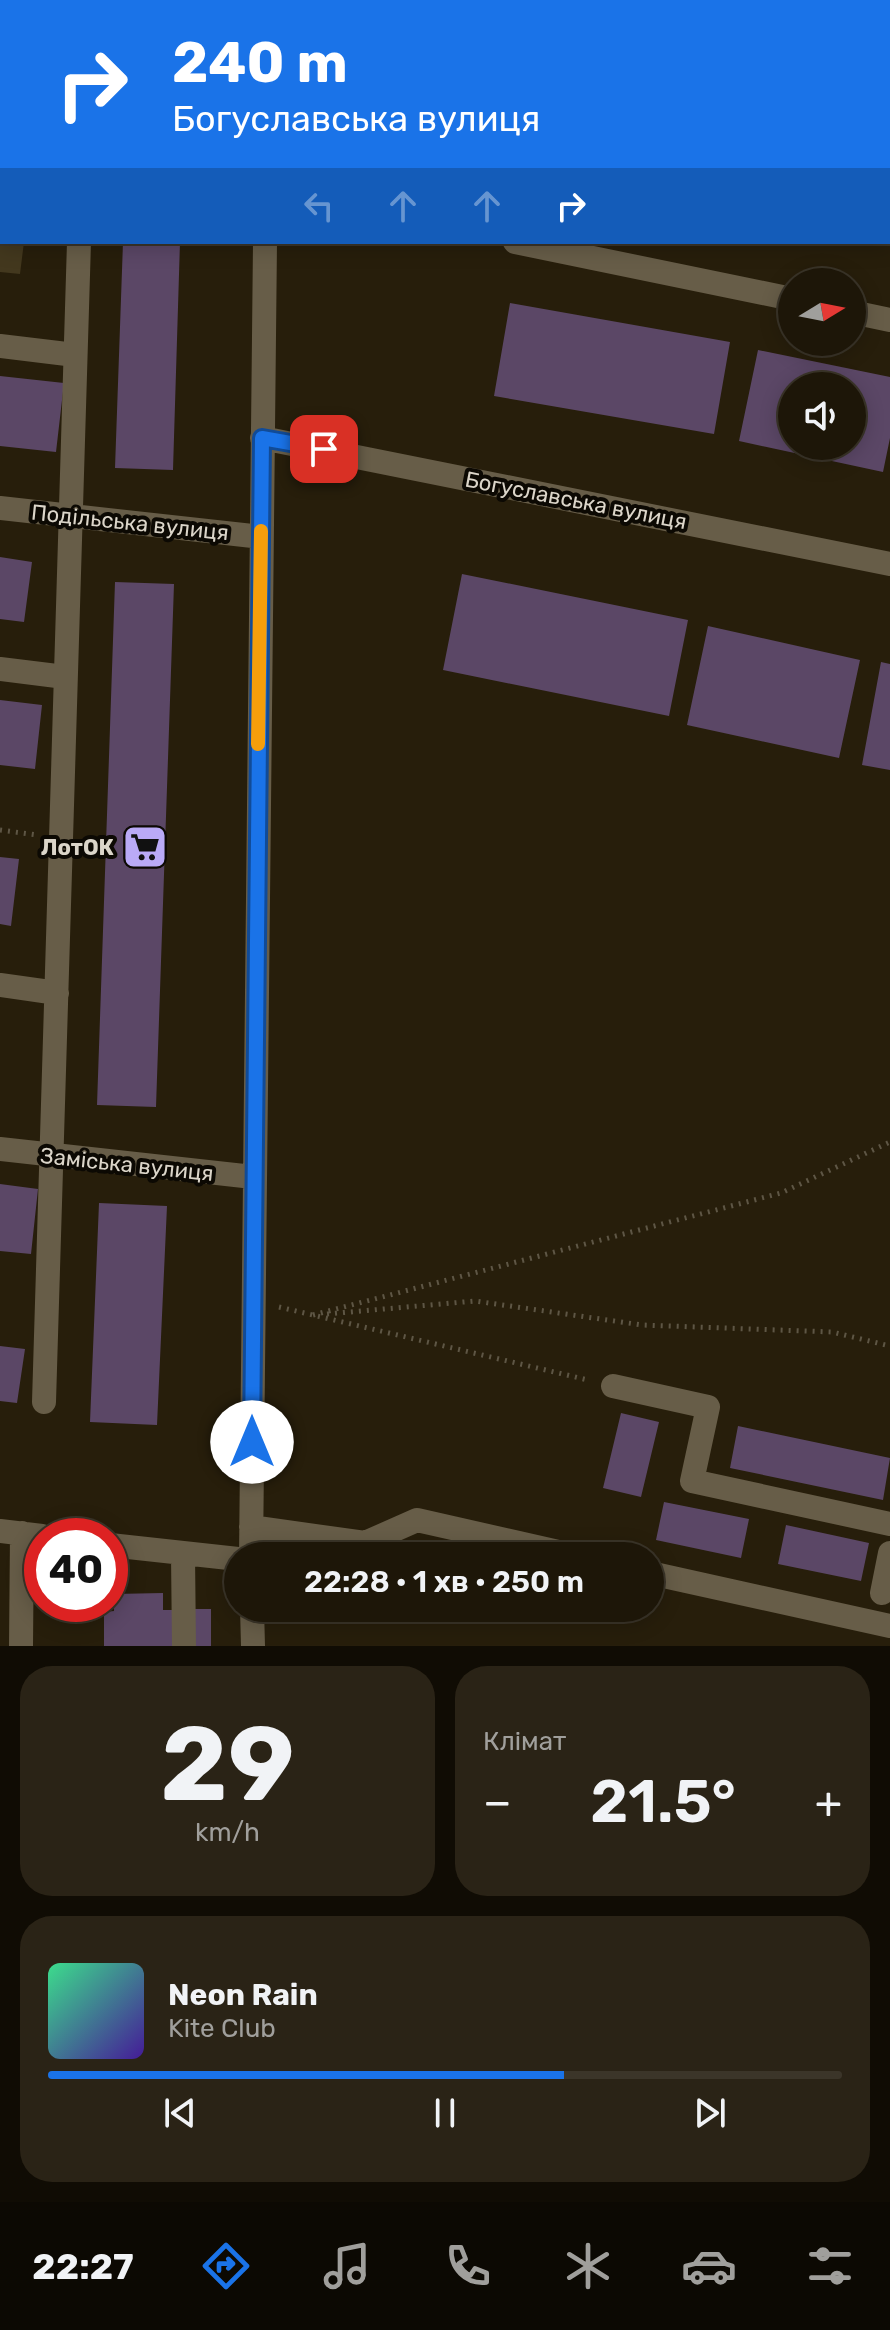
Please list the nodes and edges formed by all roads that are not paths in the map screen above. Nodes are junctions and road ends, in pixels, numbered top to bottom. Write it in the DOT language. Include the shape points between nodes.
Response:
graph roads {
  1 [pos="79,244"];
  2 [pos="265,244"];
  3 [pos="525,244"];
  4 [pos="778,296"];
  5 [pos="866,315"];
  6 [pos="890,320"];
  7 [pos="0,346"];
  8 [pos="75,355"];
  9 [pos="262,438"];
  10 [pos="0,508"];
  11 [pos="71,516"];
  12 [pos="261,537"];
  13 [pos="890,564"];
  14 [pos="0,669"];
  15 [pos="65,677"];
  16 [pos="0,985"];
  17 [pos="57,993"];
  18 [pos="0,1149"];
  19 [pos="52,1157"];
  20 [pos="253,1177"];
  21 [pos="613,1386"];
  22 [pos="44,1402"];
  23 [pos="890,1524"];
  24 [pos="251,1527"];
  25 [pos="21,1533"];
  26 [pos="251,1542"];
  27 [pos="358,1542"];
  28 [pos="367,1542"];
  29 [pos="514,1542"];
  30 [pos="128,1547"];
  31 [pos="890,1553"];
  32 [pos="183,1555"];
  33 [pos="224,1558"];
  34 [pos="664,1576"];
  35 [pos="882,1593"];
  36 [pos="252,1622"];
  37 [pos="890,1626"];
  38 [pos="21,1646"];
  39 [pos="184,1646"];
  40 [pos="253,1646"];
  1 -- 8 [label="street"];
  2 -- 9 [label="street"];
  3 -- 4 [label="street"];
  5 -- 6 [label="street"];
  7 -- 8 [label="street"];
  8 -- 11 [label="street"];
  9 -- 12 [label="street"];
  9 -- 13 [label="street, Богуславська вулиця"];
  10 -- 11 [label="street, Подільська вулиця"];
  11 -- 12 [label="street, Подільська вулиця"];
  11 -- 15 [label="street"];
  12 -- 20 [label="street"];
  14 -- 15 [label="street"];
  15 -- 17 [label="street"];
  16 -- 17 [label="street"];
  17 -- 19 [label="street"];
  18 -- 19 [label="street, Заміська вулиця"];
  19 -- 20 [label="street, Заміська вулиця"];
  19 -- 22 [label="street"];
  20 -- 24 [label="street"];
  21 -- 23 [label="street" via="708,1407 692,1481"];
  24 -- 26 [label="street"];
  24 -- 27 [label="street"];
  25 -- 38 [label="street"];
  28 -- 29 [label="street" via="417,1520"];
  30 -- 32 [label="street"];
  31 -- 35 [label="street"];
  32 -- 33 [label="street"];
  32 -- 39 [label="street"];
  34 -- 37 [label="street"];
  36 -- 40 [label="street"];
}
